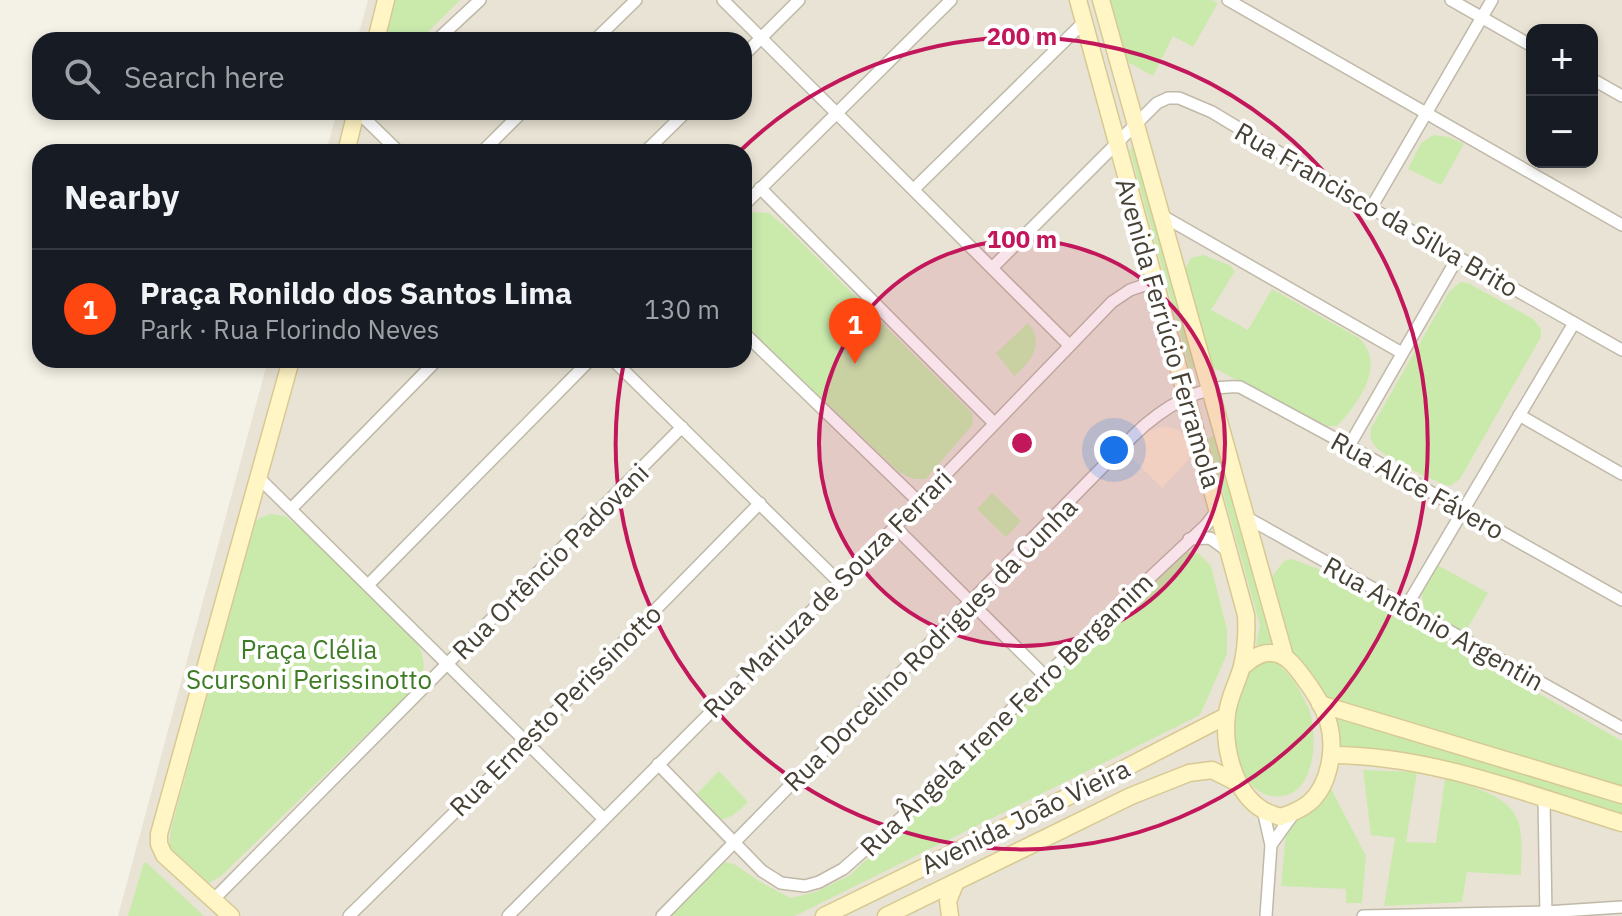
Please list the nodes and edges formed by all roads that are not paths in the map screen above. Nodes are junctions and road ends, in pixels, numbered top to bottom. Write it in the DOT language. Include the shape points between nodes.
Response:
graph roads {
  1 [pos="386,0"];
  2 [pos="480,0"];
  3 [pos="636,0"];
  4 [pos="723,0"];
  5 [pos="799,0"];
  6 [pos="951,0"];
  7 [pos="1078,0"];
  8 [pos="1101,0"];
  9 [pos="1228,0"];
  10 [pos="1451,0"];
  11 [pos="1492,0"];
  12 [pos="1482,18"];
  13 [pos="1083,23"];
  14 [pos="378,32"];
  15 [pos="446,32"];
  16 [pos="603,32"];
  17 [pos="762,38"];
  18 [pos="1526,43"];
  19 [pos="752,47"];
  20 [pos="1598,82"];
  21 [pos="1622,96"];
  22 [pos="836,113"];
  23 [pos="1427,113"];
  24 [pos="355,120"];
  25 [pos="365,120"];
  26 [pos="514,120"];
  27 [pos="678,120"];
  28 [pos="1135,126"];
  29 [pos="348,144"];
  30 [pos="391,144"];
  31 [pos="490,144"];
  32 [pos="653,144"];
  33 [pos="1116,146"];
  34 [pos="760,188"];
  35 [pos="914,189"];
  36 [pos="752,196"];
  37 [pos="1371,208"];
  38 [pos="1161,215"];
  39 [pos="1622,225"];
  40 [pos="1458,257"];
  41 [pos="992,268"];
  42 [pos="1153,282"];
  43 [pos="1574,323"];
  44 [pos="752,341"];
  45 [pos="1069,345"];
  46 [pos="1622,350"];
  47 [pos="1402,353"];
  48 [pos="289,368"];
  49 [pos="429,368"];
  50 [pos="582,368"];
  51 [pos="621,368"];
  52 [pos="1210,391"];
  53 [pos="1185,399"];
  54 [pos="1519,415"];
  55 [pos="994,423"];
  56 [pos="682,427"];
  57 [pos="1349,446"];
  58 [pos="1622,474"];
  59 [pos="259,478"];
  60 [pos="919,502"];
  61 [pos="760,503"];
  62 [pos="1219,508"];
  63 [pos="291,509"];
  64 [pos="1463,510"];
  65 [pos="1246,517"];
  66 [pos="895,527"];
  67 [pos="1189,539"];
  68 [pos="1230,554"];
  69 [pos="839,582"];
  70 [pos="368,585"];
  71 [pos="1622,600"];
  72 [pos="971,603"];
  73 [pos="1406,607"];
  74 [pos="1285,657"];
  75 [pos="448,664"];
  76 [pos="1242,667"];
  77 [pos="1045,676"];
  78 [pos="1320,704"];
  79 [pos="1226,716"];
  80 [pos="1622,728"];
  81 [pos="527,741"];
  82 [pos="1331,755"];
  83 [pos="658,764"];
  84 [pos="1238,783"];
  85 [pos="1622,795"];
  86 [pos="1544,799"];
  87 [pos="1263,810"];
  88 [pos="1295,812"];
  89 [pos="603,818"];
  90 [pos="1622,823"];
  91 [pos="734,844"];
  92 [pos="1271,845"];
  93 [pos="955,884"];
  94 [pos="214,899"];
  95 [pos="1622,907"];
  96 [pos="1546,914"];
  97 [pos="231,916"];
  98 [pos="349,916"];
  99 [pos="508,916"];
  100 [pos="662,916"];
  101 [pos="824,916"];
  102 [pos="886,916"];
  103 [pos="950,916"];
  104 [pos="1266,916"];
  105 [pos="1363,916"];
  1 -- 14 [label="street"];
  2 -- 15 [label="street"];
  3 -- 16 [label="street"];
  4 -- 17 [label="street"];
  5 -- 17 [label="street"];
  6 -- 22 [label="street"];
  7 -- 13 [label="street, Avenida Ferrúcio Ferramola"];
  8 -- 28 [label="street, Avenida Ferrúcio Ferramola"];
  9 -- 23 [label="street"];
  10 -- 12 [label="street"];
  11 -- 12 [label="street"];
  12 -- 18 [label="street"];
  12 -- 23 [label="street"];
  13 -- 33 [label="street, Avenida Ferrúcio Ferramola"];
  13 -- 35 [label="street"];
  17 -- 19 [label="street"];
  17 -- 22 [label="street"];
  20 -- 21 [label="street"];
  22 -- 34 [label="street"];
  22 -- 35 [label="street"];
  23 -- 37 [label="street"];
  23 -- 39 [label="street"];
  24 -- 29 [label="street"];
  25 -- 30 [label="street"];
  26 -- 31 [label="street"];
  27 -- 32 [label="street"];
  28 -- 33 [label="street, Rua Francisco da Silva Brito"];
  28 -- 37 [label="street, Rua Francisco da Silva Brito" via="1168,98 1191,101"];
  28 -- 38 [label="street, Avenida Ferrúcio Ferramola"];
  33 -- 41 [label="street, Rua Francisco da Silva Brito"];
  33 -- 42 [label="street, Avenida Ferrúcio Ferramola"];
  34 -- 36 [label="street"];
  34 -- 55 [label="street"];
  35 -- 41 [label="street"];
  37 -- 40 [label="street, Rua Francisco da Silva Brito"];
  38 -- 47 [label="street"];
  38 -- 52 [label="street, Avenida Ferrúcio Ferramola"];
  40 -- 43 [label="street, Rua Francisco da Silva Brito"];
  40 -- 47 [label="street"];
  41 -- 45 [label="street"];
  42 -- 45 [label="street, Rua Mariuza de Souza Ferrari" via="1112,302"];
  42 -- 53 [label="street, Avenida Ferrúcio Ferramola"];
  43 -- 46 [label="street, Rua Francisco da Silva Brito"];
  43 -- 54 [label="street"];
  44 -- 60 [label="street"];
  45 -- 55 [label="street, Rua Mariuza de Souza Ferrari"];
  47 -- 57 [label="street"];
  48 -- 59 [label="street"];
  49 -- 63 [label="street"];
  50 -- 70 [label="street"];
  51 -- 56 [label="street"];
  52 -- 53 [label="street, Rua Dorcelino Rodrigues da Cunha"];
  52 -- 57 [label="street, Rua Alice Fávero" via="1240,387"];
  52 -- 65 [label="street, Avenida Ferrúcio Ferramola"];
  53 -- 62 [label="street, Avenida Ferrúcio Ferramola"];
  53 -- 72 [label="street, Rua Dorcelino Rodrigues da Cunha" via="1151,419"];
  54 -- 58 [label="street"];
  54 -- 64 [label="street"];
  55 -- 60 [label="street, Rua Mariuza de Souza Ferrari"];
  56 -- 61 [label="street"];
  56 -- 75 [label="street, Rua Ortêncio Padovani"];
  57 -- 64 [label="street, Rua Alice Fávero"];
  59 -- 63 [label="street"];
  59 -- 94 [label="street" via="159,844"];
  60 -- 66 [label="street, Rua Mariuza de Souza Ferrari"];
  61 -- 69 [label="street"];
  61 -- 81 [label="street, Rua Ernesto Perissinotto"];
  62 -- 67 [label="street, Rua Ângela Irene Ferro Bergamim"];
  62 -- 68 [label="street, Avenida Ferrúcio Ferramola"];
  63 -- 70 [label="street"];
  64 -- 71 [label="street, Rua Alice Fávero"];
  64 -- 73 [label="street"];
  65 -- 73 [label="street, Rua Antônio Argentin"];
  65 -- 74 [label="street, Avenida Ferrúcio Ferramola"];
  66 -- 69 [label="street, Rua Mariuza de Souza Ferrari"];
  66 -- 72 [label="street"];
  67 -- 68 [label="street" via="1210,538"];
  67 -- 77 [label="street, Rua Ângela Irene Ferro Bergamim"];
  68 -- 76 [label="street, Avenida Ferrúcio Ferramola" via="1246,615"];
  69 -- 83 [label="street, Rua Mariuza de Souza Ferrari"];
  70 -- 75 [label="street"];
  72 -- 77 [label="street"];
  72 -- 91 [label="street, Rua Dorcelino Rodrigues da Cunha"];
  73 -- 80 [label="street, Rua Antônio Argentin"];
  74 -- 76 [label="street" via="1269,653"];
  74 -- 78 [label="street"];
  75 -- 81 [label="street"];
  75 -- 94 [label="street, Rua Ortêncio Padovani"];
  76 -- 79 [label="street, Avenida João Vieira"];
  77 -- 91 [label="street, Rua Ângela Irene Ferro Bergamim" via="918,803 843,869 819,882 781,883"];
  78 -- 82 [label="street" via="1330,730"];
  78 -- 85 [label="street"];
  79 -- 84 [label="street, Avenida João Vieira"];
  79 -- 101 [label="street, Avenida João Vieira"];
  81 -- 89 [label="street"];
  81 -- 98 [label="street, Rua Ernesto Perissinotto"];
  82 -- 86 [label="street" via="1411,762"];
  82 -- 88 [label="street" via="1318,791"];
  83 -- 89 [label="street, Rua Mariuza de Souza Ferrari"];
  83 -- 91 [label="street"];
  84 -- 87 [label="street, Avenida João Vieira"];
  84 -- 93 [label="street, Avenida João Vieira" via="1212,770 1189,773 1131,796"];
  86 -- 90 [label="street"];
  86 -- 96 [label="street"];
  87 -- 88 [label="street" via="1280,817"];
  87 -- 92 [label="street"];
  88 -- 92 [label="street"];
  89 -- 99 [label="street, Rua Mariuza de Souza Ferrari"];
  91 -- 100 [label="street, Rua Dorcelino Rodrigues da Cunha"];
  92 -- 104 [label="street"];
  93 -- 102 [label="street, Avenida João Vieira"];
  93 -- 103 [label="street" via="948,901"];
  94 -- 97 [label="street"];
  95 -- 96 [label="street"];
  96 -- 105 [label="street"];
}
